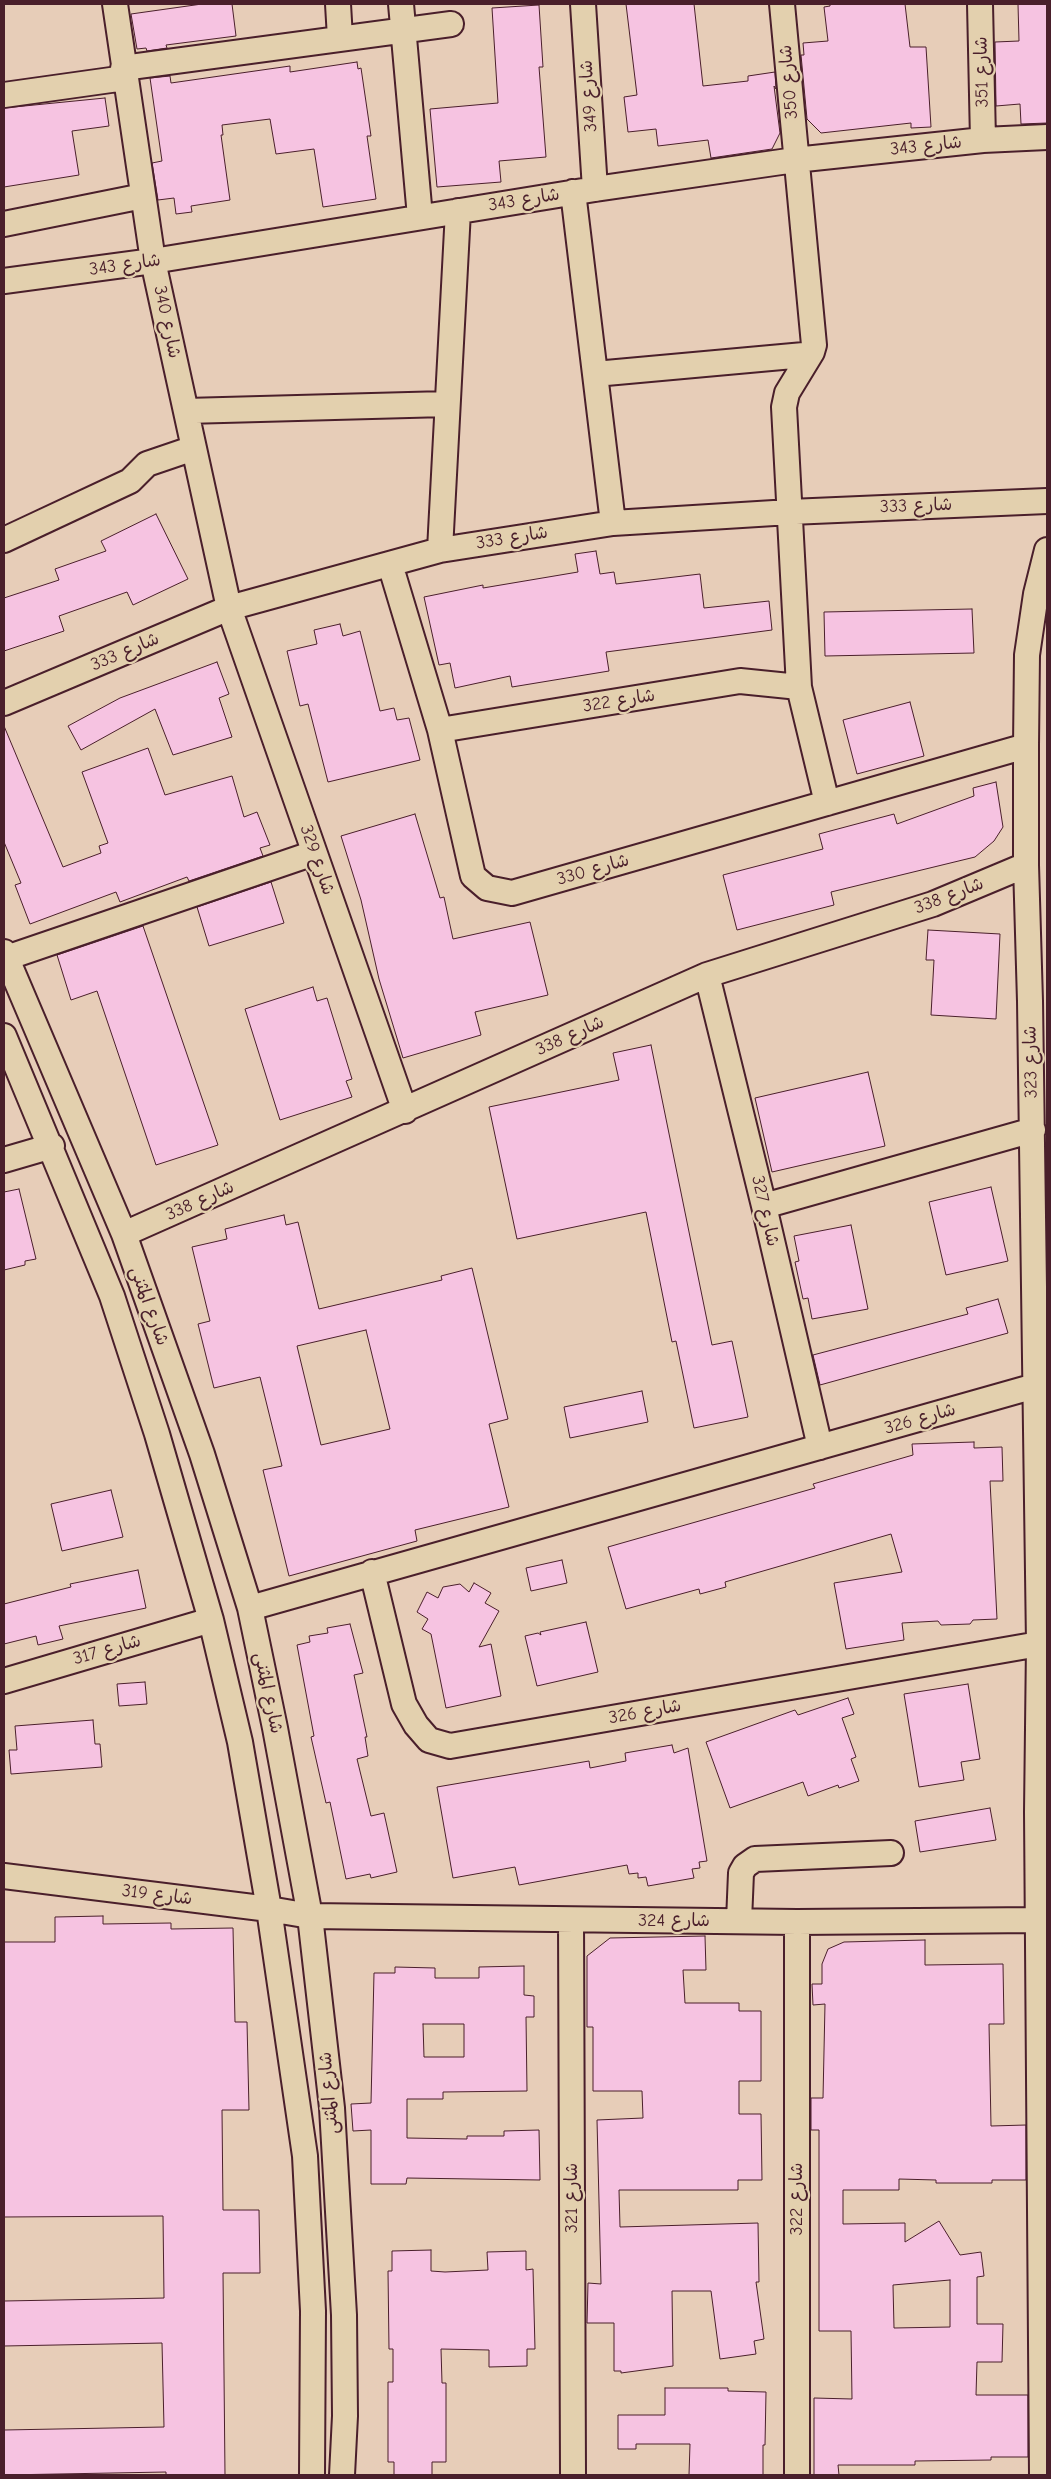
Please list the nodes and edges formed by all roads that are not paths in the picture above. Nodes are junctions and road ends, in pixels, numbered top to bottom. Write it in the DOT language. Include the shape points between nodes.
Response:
graph roads {
  1 [pos="115,4"];
  2 [pos="338,4"];
  3 [pos="401,4"];
  4 [pos="584,4"];
  5 [pos="782,4"];
  6 [pos="980,4"];
  7 [pos="451,24"];
  8 [pos="403,30"];
  9 [pos="340,38"];
  10 [pos="124,73"];
  11 [pos="4,95"];
  12 [pos="1047,137"];
  13 [pos="983,140"];
  14 [pos="795,160"];
  15 [pos="584,190"];
  16 [pos="143,196"];
  17 [pos="458,211"];
  18 [pos="420,217"];
  19 [pos="4,224"];
  20 [pos="153,261"];
  21 [pos="4,281"];
  22 [pos="812,352"];
  23 [pos="595,374"];
  24 [pos="446,404"];
  25 [pos="186,411"];
  26 [pos="194,448"];
  27 [pos="1047,501"];
  28 [pos="790,512"];
  29 [pos="613,523"];
  30 [pos="4,540"];
  31 [pos="440,550"];
  32 [pos="1047,550"];
  33 [pos="390,564"];
  34 [pos="229,608"];
  35 [pos="799,687"];
  36 [pos="4,703"];
  37 [pos="440,730"];
  38 [pos="1026,746"];
  39 [pos="827,803"];
  40 [pos="314,853"];
  41 [pos="1026,865"];
  42 [pos="5,955"];
  43 [pos="707,975"];
  44 [pos="4,1036"];
  45 [pos="405,1111"];
  46 [pos="1032,1130"];
  47 [pos="52,1146"];
  48 [pos="1040,1158"];
  49 [pos="4,1160"];
  50 [pos="764,1206"];
  51 [pos="124,1234"];
  52 [pos="1035,1386"];
  53 [pos="820,1447"];
  54 [pos="372,1572"];
  55 [pos="250,1608"];
  56 [pos="211,1620"];
  57 [pos="1039,1644"];
  58 [pos="4,1681"];
  59 [pos="891,1853"];
  60 [pos="1042,1871"];
  61 [pos="4,1876"];
  62 [pos="269,1909"];
  63 [pos="310,1916"];
  64 [pos="571,1920"];
  65 [pos="1038,1920"];
  66 [pos="739,1921"];
  67 [pos="797,1922"];
  68 [pos="1043,2232"];
  69 [pos="312,2475"];
  70 [pos="342,2475"];
  71 [pos="573,2475"];
  72 [pos="797,2475"];
  73 [pos="1042,2475"];
  1 -- 10 [label="street, شارع 340"];
  2 -- 9 [label="street"];
  3 -- 8 [label="street"];
  4 -- 15 [label="street, شارع 349"];
  5 -- 14 [label="street, شارع 350"];
  6 -- 13 [label="street, شارع 351"];
  7 -- 8 [label="street"];
  8 -- 9 [label="street"];
  8 -- 18 [label="street"];
  9 -- 10 [label="street"];
  10 -- 11 [label="street"];
  10 -- 16 [label="street, شارع 340"];
  12 -- 13 [label="street, شارع 343"];
  13 -- 14 [label="street, شارع 343"];
  14 -- 15 [label="street, شارع 343"];
  14 -- 22 [label="street, شارع 350" via="814,345"];
  15 -- 17 [label="street, شارع 343"];
  15 -- 23 [label="street, شارع 349"];
  16 -- 19 [label="street"];
  16 -- 20 [label="street, شارع 340"];
  17 -- 18 [label="street, شارع 343"];
  17 -- 24 [label="street"];
  18 -- 20 [label="street, شارع 343"];
  20 -- 21 [label="street, شارع 343"];
  20 -- 25 [label="street, شارع 340"];
  22 -- 23 [label="street"];
  22 -- 28 [label="street" via="787,393 784,407"];
  23 -- 29 [label="street, شارع 349"];
  24 -- 25 [label="street"];
  24 -- 31 [label="street"];
  25 -- 26 [label="street, شارع 340"];
  26 -- 30 [label="street" via="147,464 130,481"];
  26 -- 34 [label="street, شارع 340"];
  27 -- 28 [label="street, شارع 333"];
  28 -- 29 [label="street, شارع 333"];
  28 -- 35 [label="street"];
  29 -- 31 [label="street, شارع 333"];
  31 -- 33 [label="street, شارع 333"];
  32 -- 38 [label="street, شارع 323" via="1036,594 1028,655"];
  33 -- 34 [label="street, شارع 333"];
  33 -- 37 [label="street, شارع 330"];
  34 -- 36 [label="street, شارع 333"];
  34 -- 40 [label="street, شارع 329"];
  35 -- 37 [label="street, شارع 322" via="740,681"];
  35 -- 39 [label="street"];
  37 -- 39 [label="street, شارع 330" via="473,876 487,888 512,893"];
  38 -- 39 [label="street, شارع 330"];
  38 -- 41 [label="street, شارع 323"];
  40 -- 42 [label="street"];
  40 -- 45 [label="street, شارع 329"];
  41 -- 43 [label="street, شارع 338" via="932,904"];
  41 -- 46 [label="street, شارع 323"];
  42 -- 51 [label="street, شارع المثنى"];
  43 -- 45 [label="street, شارع 338"];
  43 -- 50 [label="street, شارع 327"];
  44 -- 47 [label="street, شارع المثنى"];
  45 -- 51 [label="street, شارع 338"];
  46 -- 48 [label="street, شارع 323"];
  46 -- 50 [label="street"];
  47 -- 49 [label="street"];
  47 -- 56 [label="street, شارع المثنى" via="112,1296 157,1434"];
  48 -- 52 [label="street, شارع 323"];
  50 -- 53 [label="street, شارع 327"];
  51 -- 55 [label="street, شارع المثنى" via="202,1454"];
  52 -- 53 [label="street, شارع 326"];
  52 -- 57 [label="street, شارع 323"];
  53 -- 54 [label="street, شارع 326"];
  54 -- 55 [label="street, شارع 326"];
  54 -- 57 [label="street, شارع 326" via="404,1704 429,1740 450,1746"];
  55 -- 63 [label="street, شارع المثنى"];
  56 -- 58 [label="street, شارع 317"];
  56 -- 62 [label="street, شارع المثنى" via="240,1742"];
  57 -- 60 [label="street, شارع 323"];
  59 -- 66 [label="street" via="754,1860 740,1873"];
  60 -- 65 [label="street, شارع 323"];
  61 -- 62 [label="street, شارع 319"];
  62 -- 63 [label="street, شارع 319"];
  62 -- 69 [label="street, شارع المثنى" via="305,2156 313,2311"];
  63 -- 64 [label="street, شارع 324"];
  63 -- 70 [label="street, شارع المثنى" via="332,2108 344,2315"];
  64 -- 66 [label="street, شارع 324"];
  64 -- 71 [label="street, شارع 321"];
  65 -- 67 [label="street, شارع 324"];
  65 -- 68 [label="street, شارع 323"];
  66 -- 67 [label="street, شارع 324"];
  67 -- 72 [label="street, شارع 322"];
  68 -- 73 [label="street, شارع 323"];
}
